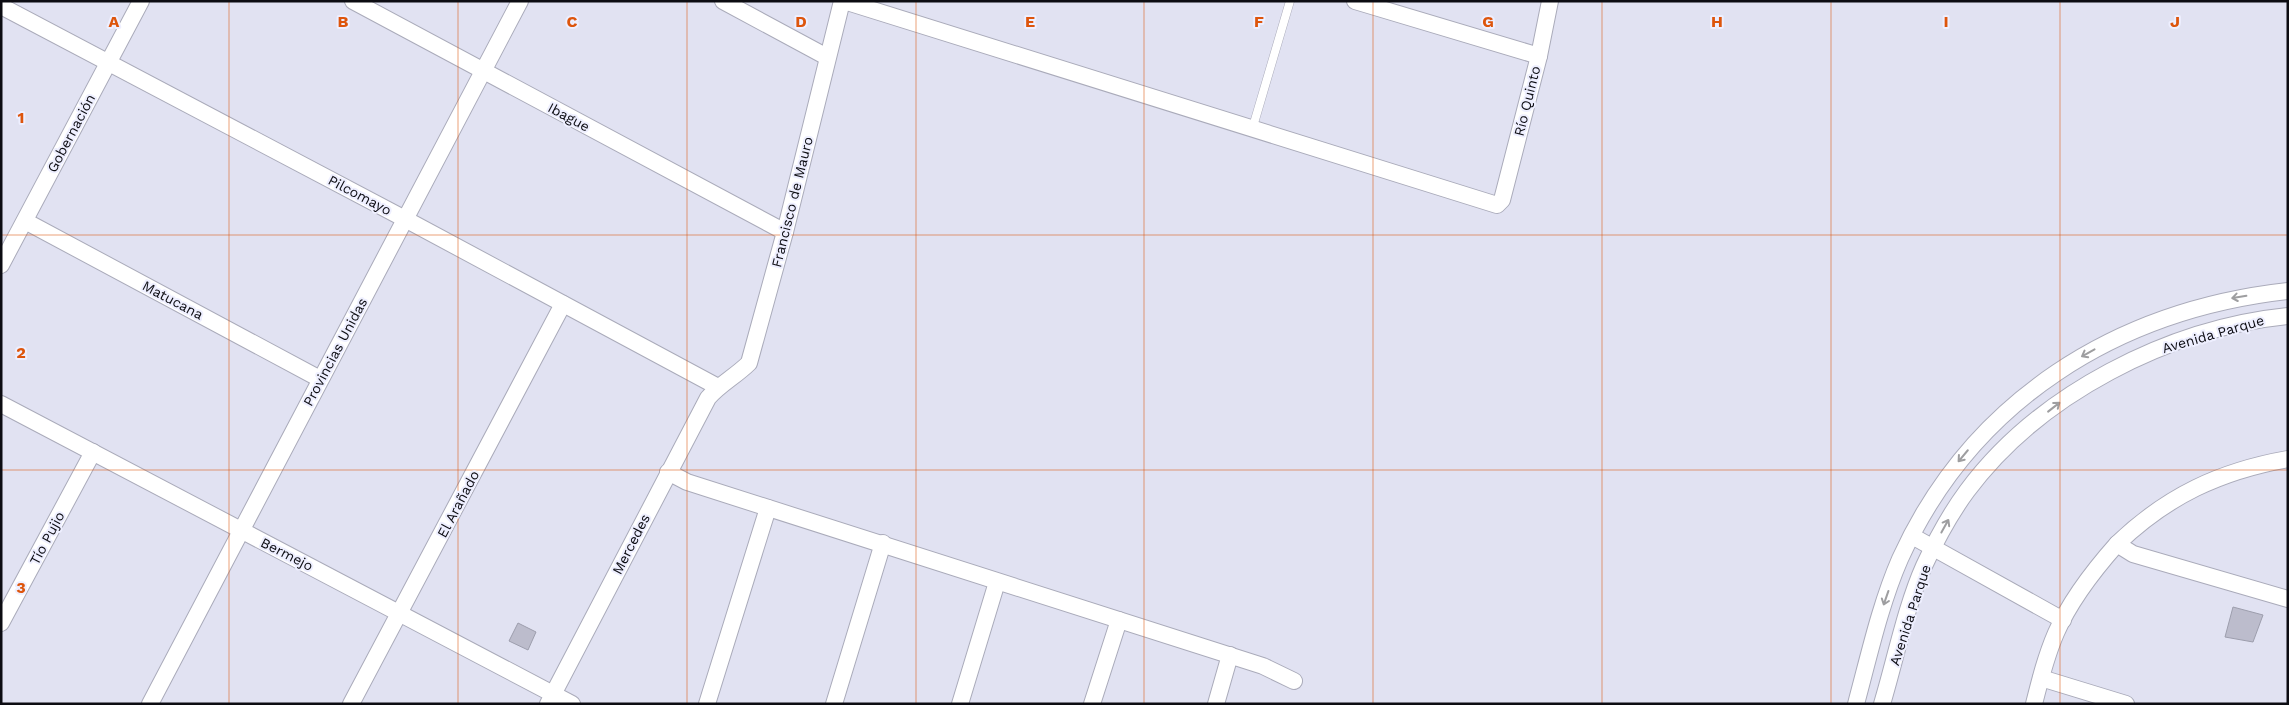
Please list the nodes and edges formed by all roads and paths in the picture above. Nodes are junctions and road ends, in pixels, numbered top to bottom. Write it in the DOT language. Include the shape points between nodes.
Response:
graph roads {
  1 [pos="141,1"];
  2 [pos="353,1"];
  3 [pos="520,1"];
  4 [pos="723,1"];
  5 [pos="843,1"];
  6 [pos="1290,1"];
  7 [pos="1355,1"];
  8 [pos="1550,1"];
  9 [pos="1,6"];
  10 [pos="1539,56"];
  11 [pos="827,57"];
  12 [pos="108,63"];
  13 [pos="482,72"];
  14 [pos="1252,130"];
  15 [pos="405,219"];
  16 [pos="25,221"];
  17 [pos="785,232"];
  18 [pos="1,265"];
  19 [pos="2288,291"];
  20 [pos="563,304"];
  21 [pos="2288,316"];
  22 [pos="320,379"];
  23 [pos="718,387"];
  24 [pos="1,404"];
  25 [pos="93,452"];
  26 [pos="2288,459"];
  27 [pos="668,472"];
  28 [pos="768,508"];
  29 [pos="242,531"];
  30 [pos="1912,536"];
  31 [pos="883,543"];
  32 [pos="2117,544"];
  33 [pos="1934,547"];
  34 [pos="997,582"];
  35 [pos="2288,599"];
  36 [pos="400,613"];
  37 [pos="1119,620"];
  38 [pos="2063,620"];
  39 [pos="1,624"];
  40 [pos="1230,655"];
  41 [pos="2041,678"];
  42 [pos="1294,680"];
  43 [pos="551,699"];
  44 [pos="150,704"];
  45 [pos="351,704"];
  46 [pos="572,704"];
  47 [pos="707,704"];
  48 [pos="834,704"];
  49 [pos="960,704"];
  50 [pos="1092,704"];
  51 [pos="1216,704"];
  52 [pos="1856,704"];
  53 [pos="1882,704"];
  54 [pos="2034,704"];
  55 [pos="2126,704"];
  1 -- 12 [label="street, Gobernación"];
  2 -- 13 [label="street, Ibague"];
  3 -- 13 [label="street, Provincias Unidas"];
  4 -- 11 [label="street"];
  5 -- 11 [label="street, Francisco de Mauro"];
  5 -- 14 [label="street"];
  6 -- 14 [label="lane"];
  7 -- 10 [label="street"];
  8 -- 10 [label="street, Río Quinto"];
  9 -- 12 [label="street, Pilcomayo"];
  10 -- 14 [label="street, Río Quinto" via="1502,200 1497,206"];
  11 -- 17 [label="street, Francisco de Mauro"];
  12 -- 15 [label="street, Pilcomayo"];
  12 -- 16 [label="street, Gobernación"];
  13 -- 15 [label="street, Provincias Unidas"];
  13 -- 17 [label="street, Ibague"];
  15 -- 20 [label="street, Pilcomayo"];
  15 -- 22 [label="street, Provincias Unidas"];
  16 -- 18 [label="street, Gobernación"];
  16 -- 22 [label="street, Matucana"];
  17 -- 23 [label="street, Francisco de Mauro" via="750,363"];
  19 -- 30 [label="street, one-way" via="2224,300 2144,325 2109,341 2050,376 1993,423 1966,453 1943,481"];
  20 -- 23 [label="street, Pilcomayo"];
  20 -- 36 [label="street, El Arañado"];
  33 -- 21 [label="street, Avenida Parque, one-way" via="1968,490 1993,461 2022,432 2087,384 2173,343 2233,326"];
  22 -- 29 [label="street, Provincias Unidas"];
  23 -- 27 [label="street, Mercedes" via="708,398"];
  24 -- 25 [label="street, Bermejo"];
  25 -- 29 [label="street, Bermejo"];
  25 -- 39 [label="street, Tío Pujio"];
  26 -- 32 [label="street" via="2230,472 2184,493 2156,510"];
  27 -- 28 [label="street" via="687,482"];
  27 -- 43 [label="street, Mercedes"];
  28 -- 31 [label="street"];
  28 -- 47 [label="street"];
  29 -- 36 [label="street, Bermejo"];
  29 -- 44 [label="street, Provincias Unidas"];
  30 -- 33 [label="street"];
  30 -- 52 [label="street, one-way" via="1899,561"];
  31 -- 34 [label="street"];
  31 -- 48 [label="street"];
  32 -- 35 [label="street" via="2133,554"];
  32 -- 38 [label="street" via="2073,601"];
  33 -- 38 [label="street"];
  33 -- 53 [label="street, Avenida Parque" via="1915,591"];
  34 -- 37 [label="street"];
  34 -- 49 [label="street"];
  36 -- 43 [label="street, Bermejo"];
  36 -- 45 [label="street, El Arañado"];
  37 -- 40 [label="street"];
  37 -- 50 [label="street"];
  38 -- 41 [label="street"];
  40 -- 42 [label="street"];
  40 -- 51 [label="street"];
  41 -- 54 [label="street"];
  41 -- 55 [label="street"];
  43 -- 46 [label="street, Bermejo"];
}
